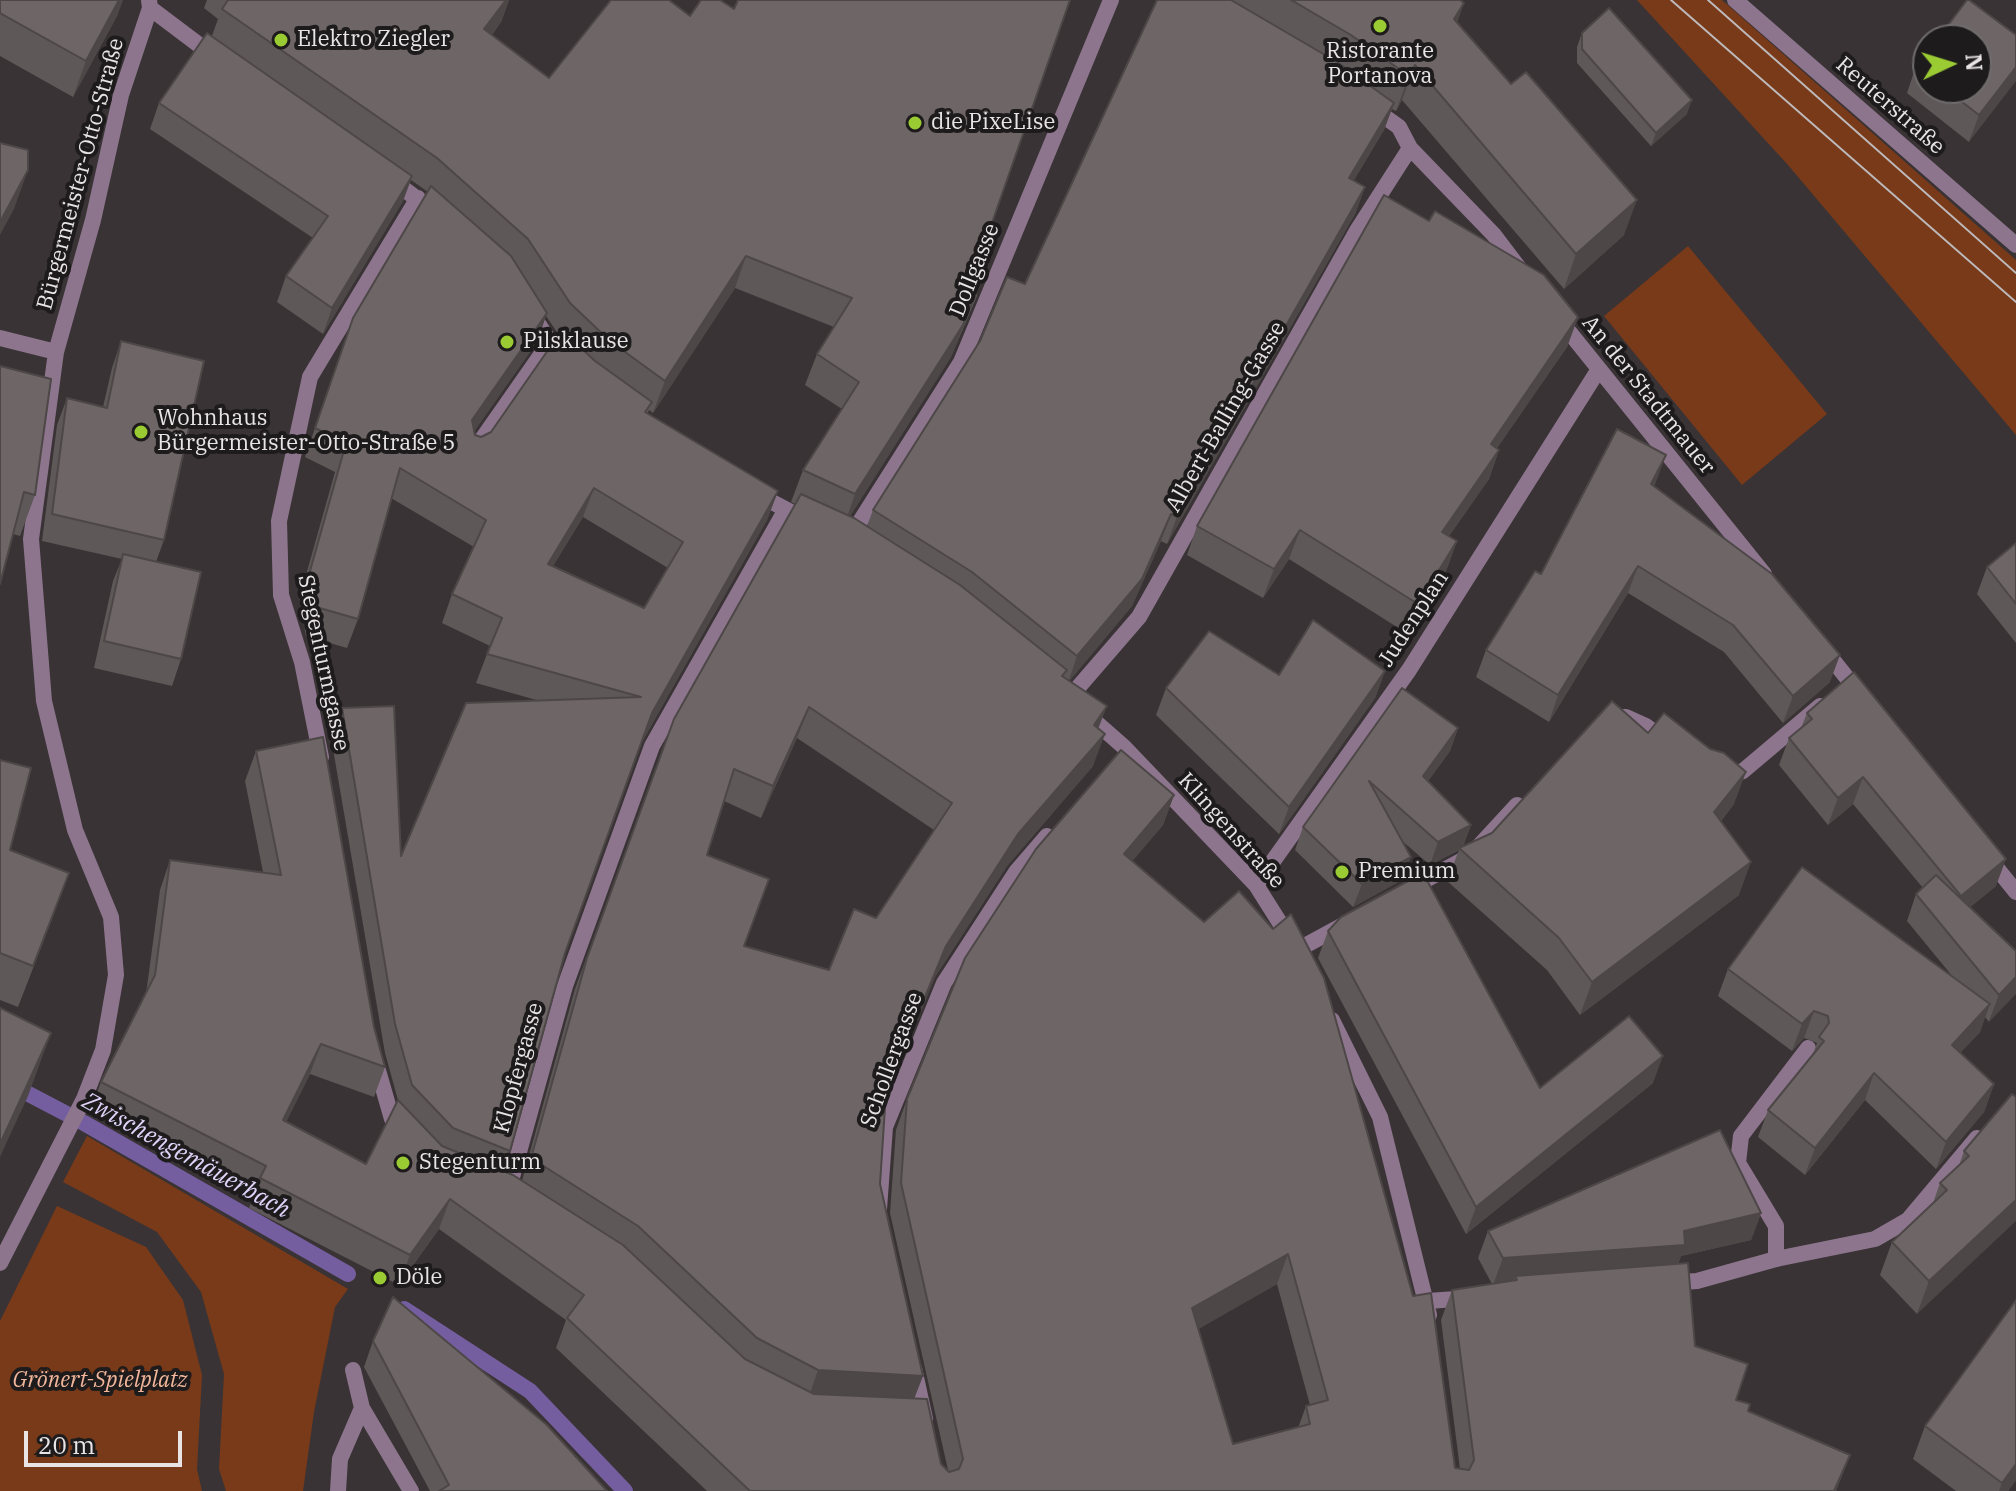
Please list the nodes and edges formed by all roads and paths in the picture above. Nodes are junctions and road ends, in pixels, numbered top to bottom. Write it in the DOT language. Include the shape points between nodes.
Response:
graph roads {
  1 [pos="1111,0"];
  2 [pos="1735,0"];
  3 [pos="149,4"];
  4 [pos="234,71"];
  5 [pos="1355,96"];
  6 [pos="1410,148"];
  7 [pos="379,171"];
  8 [pos="418,198"];
  9 [pos="452,228"];
  10 [pos="2016,245"];
  11 [pos="1530,282"];
  12 [pos="517,291"];
  13 [pos="1548,306"];
  14 [pos="0,338"];
  15 [pos="550,342"];
  16 [pos="56,352"];
  17 [pos="1599,369"];
  18 [pos="581,372"];
  19 [pos="471,455"];
  20 [pos="745,487"];
  21 [pos="785,511"];
  22 [pos="1772,584"];
  23 [pos="1811,632"];
  24 [pos="1849,681"];
  25 [pos="1063,694"];
  26 [pos="1869,706"];
  27 [pos="1599,722"];
  28 [pos="1681,754"];
  29 [pos="1705,773"];
  30 [pos="325,780"];
  31 [pos="1524,798"];
  32 [pos="1055,827"];
  33 [pos="1977,842"];
  34 [pos="1256,885"];
  35 [pos="2016,892"];
  36 [pos="1390,900"];
  37 [pos="1364,914"];
  38 [pos="1325,1006"];
  39 [pos="371,1040"];
  40 [pos="1808,1048"];
  41 [pos="1987,1125"];
  42 [pos="414,1142"];
  43 [pos="507,1196"];
  44 [pos="882,1228"];
  45 [pos="1776,1259"];
  46 [pos="0,1263"];
  47 [pos="1649,1284"];
  48 [pos="1491,1296"];
  49 [pos="1428,1301"];
  50 [pos="1432,1333"];
  51 [pos="909,1346"];
  52 [pos="353,1370"];
  53 [pos="362,1408"];
  54 [pos="921,1424"];
  55 [pos="338,1491"];
  56 [pos="411,1491"];
  1 -- 21 [label="street, Dollgasse" via="961,362 842,538"];
  2 -- 10 [label="street, Reuterstraße"];
  3 -- 4 [label="street"];
  3 -- 16 [label="street, Bürgermeister-Otto-Straße"];
  5 -- 6 [label="street" via="1399,127"];
  6 -- 11 [label="street" via="1494,235"];
  6 -- 25 [label="street, Albert-Balling-Gasse" via="1326,285 1139,617"];
  7 -- 8 [label="street"];
  8 -- 9 [label="street"];
  8 -- 30 [label="street, Stegenturmgasse" via="310,377 279,521 281,595 302,662"];
  12 -- 15 [label="street"];
  13 -- 17 [label="street, An der Stadtmauer"];
  14 -- 16 [label="street"];
  15 -- 18 [label="street"];
  15 -- 19 [label="street"];
  16 -- 46 [label="street, Bürgermeister-Otto-Straße" via="31,539 44,701 75,830 111,917 116,975 103,1050 84,1099"];
  17 -- 22 [label="street, An der Stadtmauer"];
  17 -- 34 [label="street, Judenplan" via="1409,670"];
  20 -- 21 [label="street"];
  21 -- 43 [label="street, Klopfergasse" via="652,746 565,986"];
  23 -- 24 [label="street"];
  24 -- 26 [label="street"];
  24 -- 29 [label="street" via="1743,771 1727,778"];
  25 -- 34 [label="street, Klingenstraße"];
  27 -- 28 [label="street" via="1626,717"];
  31 -- 36 [label="street" via="1470,856"];
  32 -- 44 [label="street, Schollergasse" via="1016,872 944,983 885,1127"];
  33 -- 35 [label="street"];
  34 -- 37 [label="street, Klingenstraße" via="1300,957"];
  38 -- 49 [label="street" via="1380,1117"];
  39 -- 42 [label="street" via="392,1119"];
  40 -- 45 [label="street" via="1741,1136 1738,1163 1776,1226"];
  41 -- 45 [label="street" via="1908,1220 1875,1239"];
  45 -- 47 [label="street" via="1697,1281"];
  48 -- 49 [label="street"];
  49 -- 50 [label="street"];
  51 -- 54 [label="street"];
  52 -- 53 [label="street"];
  53 -- 55 [label="street" via="340,1459"];
  53 -- 56 [label="street"];
}
